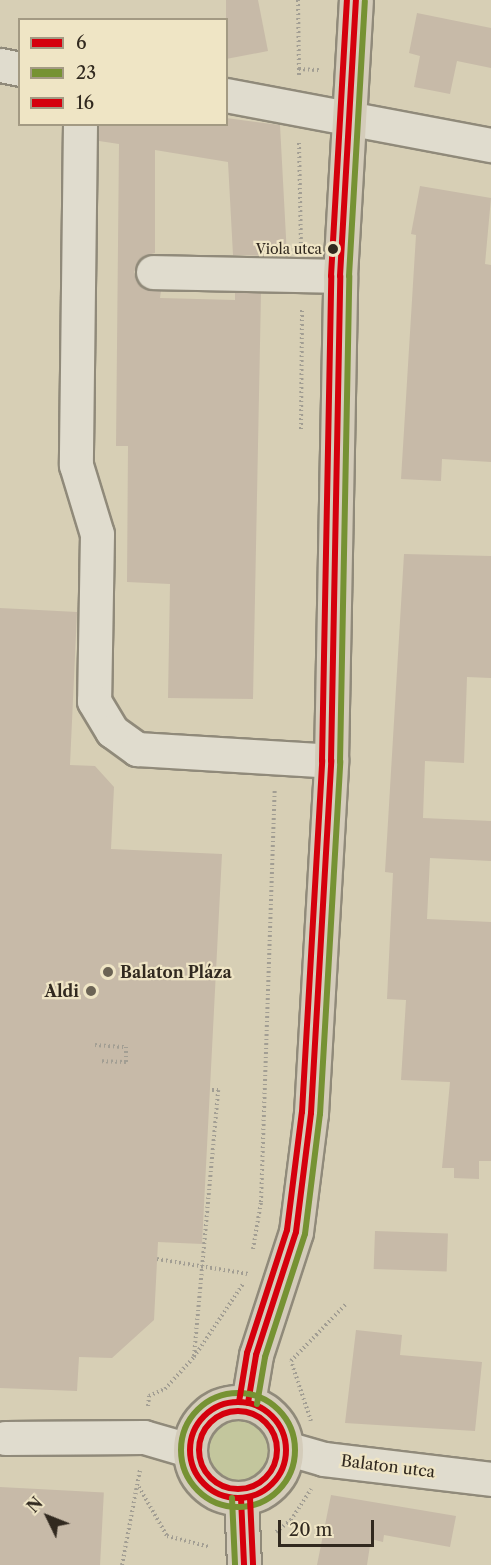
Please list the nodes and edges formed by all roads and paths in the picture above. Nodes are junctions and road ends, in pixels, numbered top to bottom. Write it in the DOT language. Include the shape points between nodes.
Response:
graph roads {
  1 [pos="298,0"];
  2 [pos="356,0"];
  3 [pos="0,65"];
  4 [pos="18,69"];
  5 [pos="299,69"];
  6 [pos="349,72"];
  7 [pos="228,95"];
  8 [pos="298,106"];
  9 [pos="347,116"];
  10 [pos="80,126"];
  11 [pos="491,145"];
  12 [pos="153,272"];
  13 [pos="302,275"];
  14 [pos="340,276"];
  15 [pos="301,439"];
  16 [pos="276,758"];
  17 [pos="331,761"];
  18 [pos="94,1045"];
  19 [pos="102,1060"];
  20 [pos="210,1090"];
  21 [pos="253,1254"];
  22 [pos="157,1259"];
  23 [pos="251,1264"];
  24 [pos="205,1267"];
  25 [pos="249,1274"];
  26 [pos="346,1304"];
  27 [pos="194,1357"];
  28 [pos="248,1403"];
  29 [pos="312,1425"];
  30 [pos="144,1437"];
  31 [pos="5,1438"];
  32 [pos="286,1448"];
  33 [pos="189,1450"];
  34 [pos="491,1479"];
  35 [pos="314,1484"];
  36 [pos="139,1486"];
  37 [pos="242,1498"];
  38 [pos="273,1534"];
  39 [pos="216,1548"];
  40 [pos="123,1565"];
  41 [pos="244,1565"];
  1 -- 5 [label="path"];
  2 -- 6 [label="main road"];
  3 -- 4 [label="street"];
  5 -- 6 [label="path"];
  5 -- 8 [label="path"];
  6 -- 9 [label="main road"];
  7 -- 8 [label="street"];
  8 -- 9 [label="street"];
  8 -- 13 [label="path"];
  9 -- 11 [label="street"];
  9 -- 14 [label="main road"];
  10 -- 16 [label="street" via="76,465 97,534 94,701 112,731 137,749"];
  12 -- 13 [label="street"];
  13 -- 14 [label="street"];
  13 -- 15 [label="path"];
  14 -- 17 [label="main road"];
  16 -- 17 [label="street"];
  16 -- 21 [label="path" via="261,1202"];
  17 -- 28 [label="main road" via="311,1113 297,1220 256,1355"];
  18 -- 19 [label="path" via="126,1047 126,1062"];
  20 -- 24 [label="path" via="218,1090"];
  22 -- 24 [label="path"];
  23 -- 25 [label="path"];
  24 -- 25 [label="path"];
  24 -- 27 [label="path"];
  25 -- 27 [label="path"];
  26 -- 29 [label="path" via="291,1361"];
  27 -- 30 [label="path" via="165,1389 149,1396"];
  28 -- 32 [label="main road" via="275,1419"];
  28 -- 33 [label="main road" via="215,1407 192,1433"];
  30 -- 31 [label="street"];
  30 -- 33 [label="street"];
  30 -- 36 [label="path"];
  32 -- 34 [label="street, Balaton utca" via="324,1459"];
  32 -- 37 [label="main road" via="278,1476 268,1487"];
  33 -- 37 [label="main road" via="193,1469 205,1485 222,1496"];
  35 -- 38 [label="path" via="291,1520"];
  36 -- 39 [label="path" via="167,1536"];
  36 -- 40 [label="path"];
  37 -- 41 [label="main road"];
}
